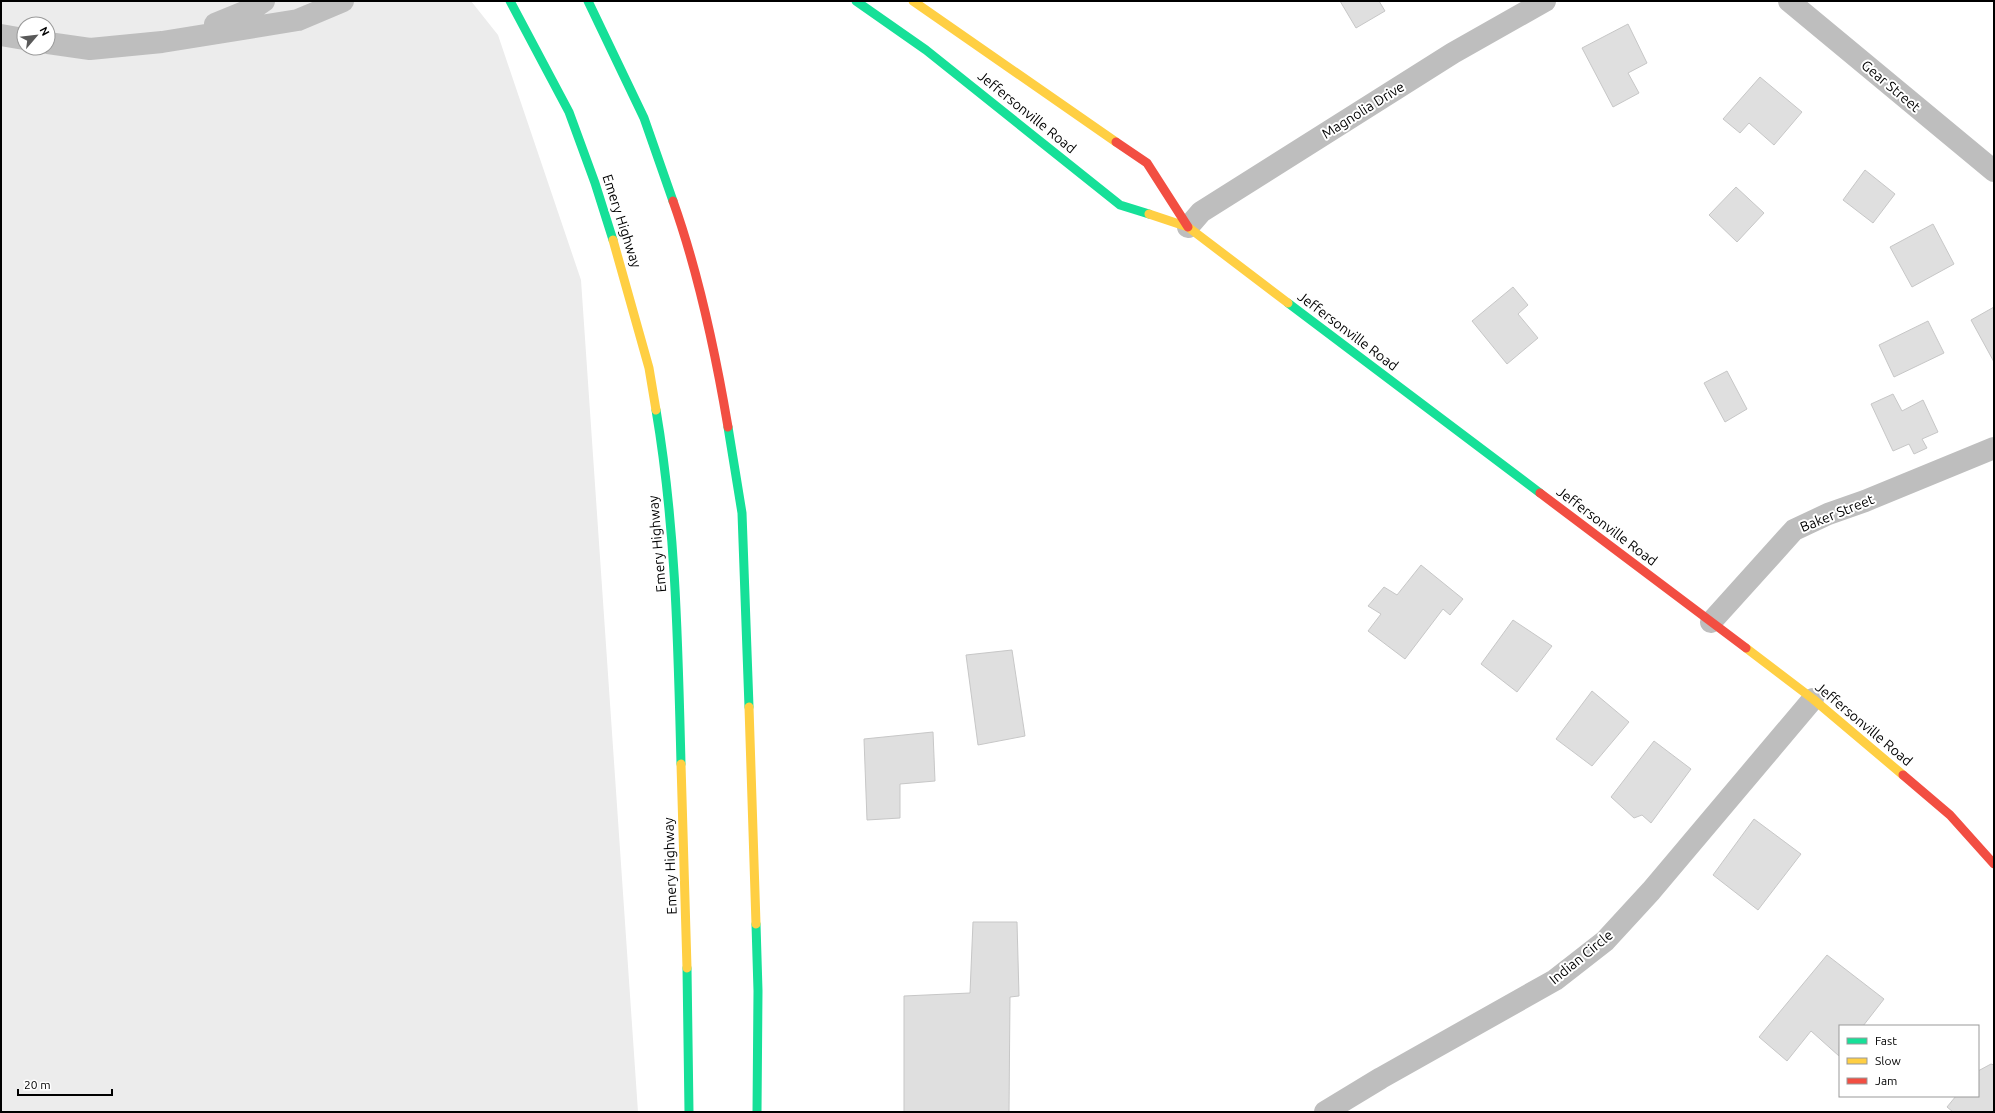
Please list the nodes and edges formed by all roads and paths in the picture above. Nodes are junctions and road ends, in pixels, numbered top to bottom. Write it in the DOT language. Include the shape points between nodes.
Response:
graph roads {
  1 [pos="264,1"];
  2 [pos="343,1"];
  3 [pos="510,1"];
  4 [pos="588,1"];
  5 [pos="856,1"];
  6 [pos="913,1"];
  7 [pos="1545,1"];
  8 [pos="1789,1"];
  9 [pos="608,24"];
  10 [pos="1,35"];
  11 [pos="16,38"];
  12 [pos="162,42"];
  13 [pos="56,44"];
  14 [pos="613,53"];
  15 [pos="1994,171"];
  16 [pos="1188,228"];
  17 [pos="1994,448"];
  18 [pos="1711,622"];
  19 [pos="1813,699"];
  20 [pos="1994,864"];
  21 [pos="689,1112"];
  22 [pos="757,1112"];
  23 [pos="1325,1112"];
  1 -- 12 [label="street" via="227,20"];
  2 -- 12 [label="street" via="298,20"];
  3 -- 21 [label="main road, Emery Highway" via="569,112 595,183 627,285 649,368 661,438 670,517 677,628"];
  4 -- 14 [label="main road"];
  5 -- 16 [label="main road, Jeffersonville Road" via="926,50 1120,205"];
  6 -- 16 [label="main road, Jeffersonville Road" via="1147,163"];
  7 -- 16 [label="street, Magnolia Drive" via="1453,53 1201,212"];
  8 -- 15 [label="street, Gear Street"];
  9 -- 14 [label="main road"];
  10 -- 11 [label="street"];
  12 -- 13 [label="street" via="90,49"];
  14 -- 22 [label="main road" via="644,118 690,248 718,368 742,513 758,991"];
  16 -- 18 [label="main road, Jeffersonville Road"];
  17 -- 18 [label="street, Baker Street" via="1794,530"];
  18 -- 19 [label="main road, Jeffersonville Road"];
  19 -- 20 [label="main road, Jeffersonville Road" via="1950,815"];
  19 -- 23 [label="street, Indian Circle" via="1651,891 1605,940 1555,980"];
}
